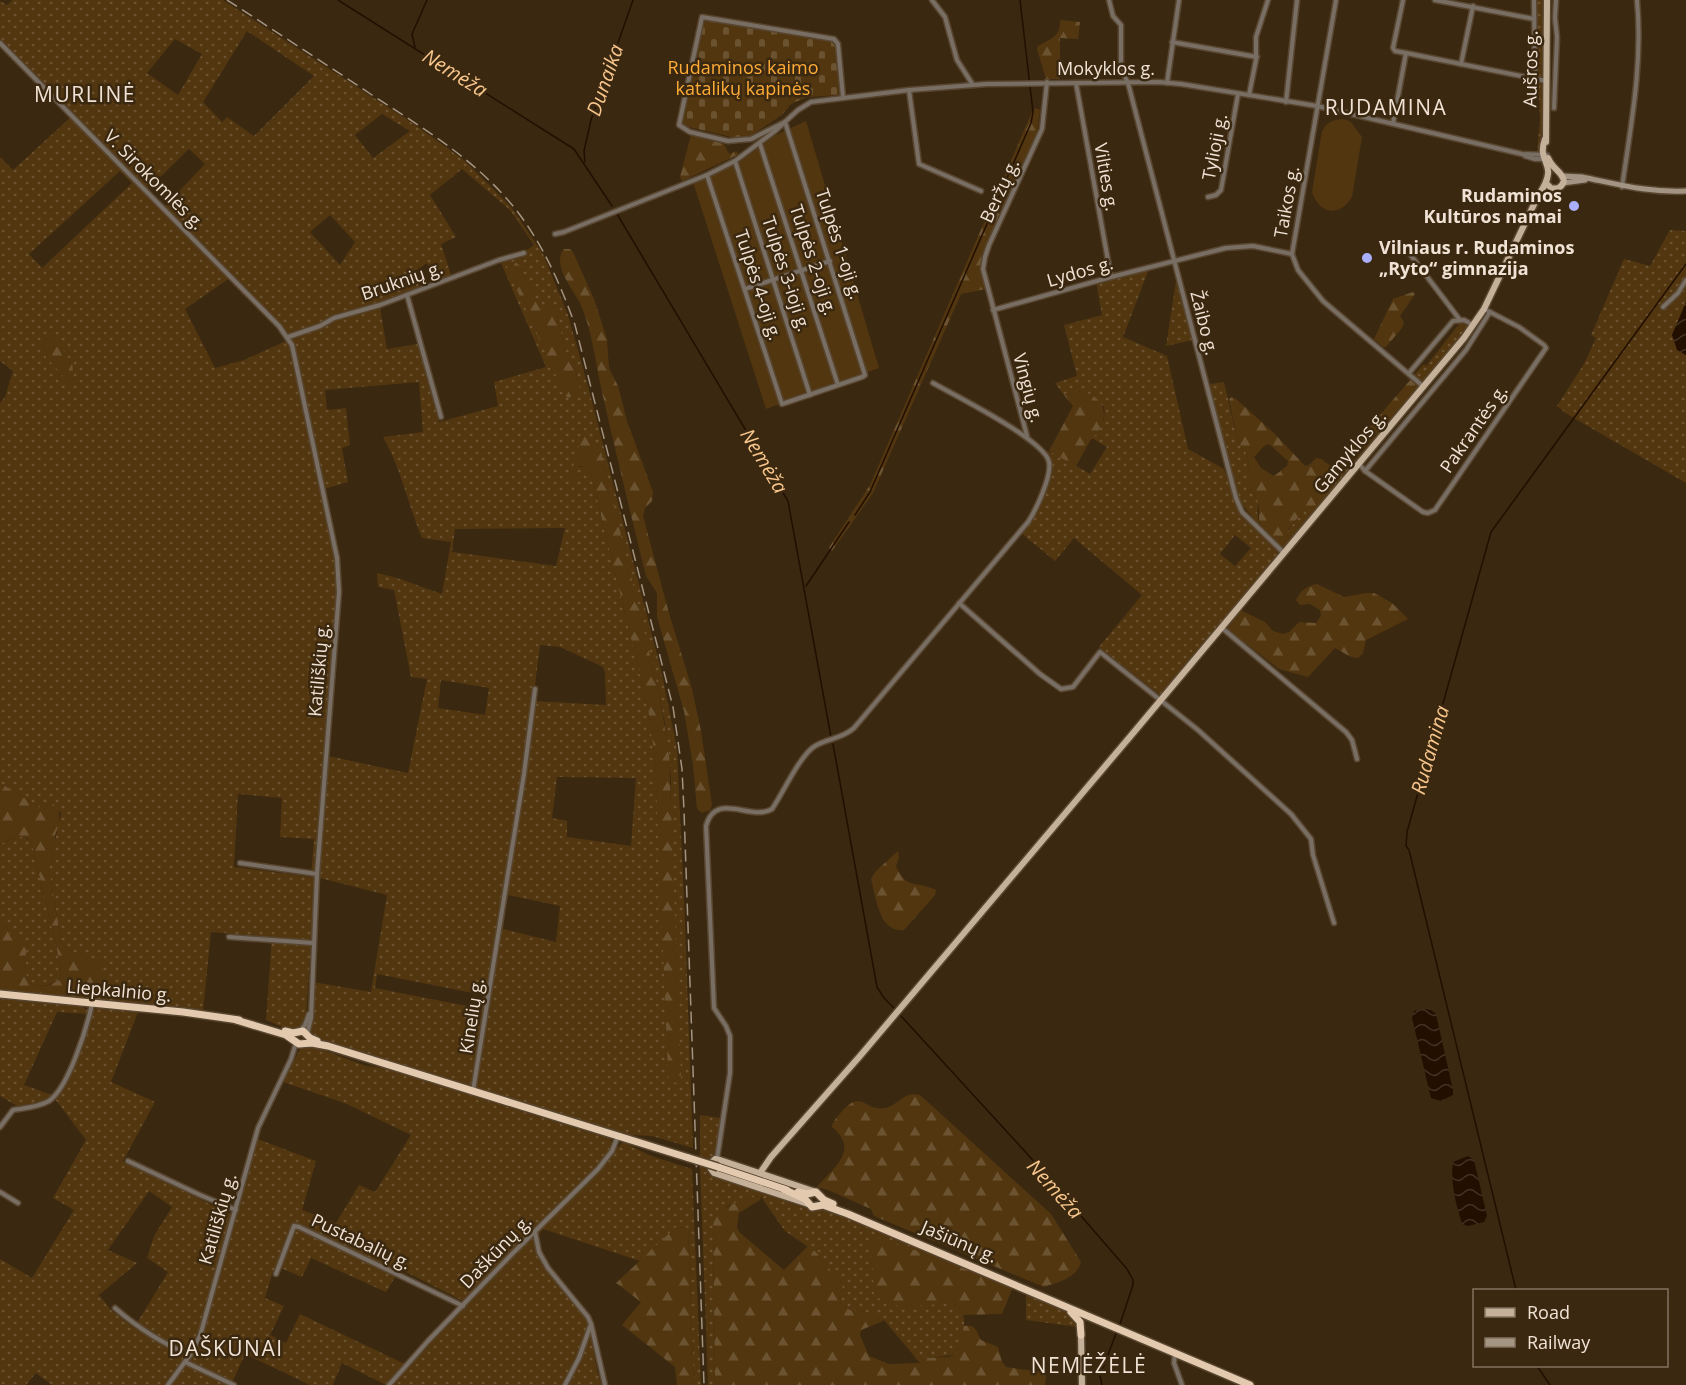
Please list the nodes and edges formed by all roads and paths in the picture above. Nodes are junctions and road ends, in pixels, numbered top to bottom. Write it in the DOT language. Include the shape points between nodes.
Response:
graph roads {
  1 [pos="932,0"];
  2 [pos="1108,0"];
  3 [pos="1179,0"];
  4 [pos="1268,0"];
  5 [pos="1297,0"];
  6 [pos="1336,0"];
  7 [pos="1403,0"];
  8 [pos="1435,0"];
  9 [pos="1534,0"];
  10 [pos="1547,0"];
  11 [pos="1556,0"];
  12 [pos="1637,0"];
  13 [pos="1473,6"];
  14 [pos="1534,19"];
  15 [pos="1172,42"];
  16 [pos="0,43"];
  17 [pos="1546,50"];
  18 [pos="1556,50"];
  19 [pos="1406,53"];
  20 [pos="1257,57"];
  21 [pos="1461,64"];
  22 [pos="1535,80"];
  23 [pos="1546,81"];
  24 [pos="1047,82"];
  25 [pos="1076,82"];
  26 [pos="1128,83"];
  27 [pos="1167,83"];
  28 [pos="972,85"];
  29 [pos="909,90"];
  30 [pos="1238,93"];
  31 [pos="1249,95"];
  32 [pos="843,97"];
  33 [pos="1286,102"];
  34 [pos="1317,106"];
  35 [pos="1554,108"];
  36 [pos="785,122"];
  37 [pos="1393,123"];
  38 [pos="746,140"];
  39 [pos="760,144"];
  40 [pos="749,151"];
  41 [pos="1545,157"];
  42 [pos="735,161"];
  43 [pos="1555,171"];
  44 [pos="1548,174"];
  45 [pos="707,175"];
  46 [pos="1563,179"];
  47 [pos="1549,186"];
  48 [pos="1622,187"];
  49 [pos="981,191"];
  50 [pos="1686,191"];
  51 [pos="1208,197"];
  52 [pos="555,234"];
  53 [pos="1403,244"];
  54 [pos="524,253"];
  55 [pos="1292,254"];
  56 [pos="1174,260"];
  57 [pos="830,261"];
  58 [pos="802,270"];
  59 [pos="1111,277"];
  60 [pos="774,279"];
  61 [pos="1686,280"];
  62 [pos="745,288"];
  63 [pos="407,295"];
  64 [pos="1663,307"];
  65 [pos="993,310"];
  66 [pos="1487,311"];
  67 [pos="1460,320"];
  68 [pos="1474,326"];
  69 [pos="288,337"];
  70 [pos="1409,373"];
  71 [pos="933,383"];
  72 [pos="838,385"];
  73 [pos="1424,387"];
  74 [pos="810,395"];
  75 [pos="441,417"];
  76 [pos="1028,437"];
  77 [pos="1360,465"];
  78 [pos="1365,471"];
  79 [pos="1284,554"];
  80 [pos="959,603"];
  81 [pos="1221,628"];
  82 [pos="535,689"];
  83 [pos="1161,699"];
  84 [pos="1357,759"];
  85 [pos="240,863"];
  86 [pos="317,874"];
  87 [pos="1334,922"];
  88 [pos="229,937"];
  89 [pos="313,943"];
  90 [pos="0,994"];
  91 [pos="92,1003"];
  92 [pos="310,1010"];
  93 [pos="301,1038"];
  94 [pos="473,1091"];
  95 [pos="0,1127"];
  96 [pos="618,1136"];
  97 [pos="129,1161"];
  98 [pos="718,1163"];
  99 [pos="760,1173"];
  100 [pos="0,1192"];
  101 [pos="813,1199"];
  102 [pos="18,1203"];
  103 [pos="236,1210"];
  104 [pos="535,1232"];
  105 [pos="276,1274"];
  106 [pos="463,1306"];
  107 [pos="115,1308"];
  108 [pos="1083,1319"];
  109 [pos="591,1324"];
  110 [pos="1081,1335"];
  111 [pos="1175,1353"];
  112 [pos="190,1355"];
  113 [pos="185,1362"];
  114 [pos="1248,1384"];
  115 [pos="168,1385"];
  116 [pos="234,1385"];
  117 [pos="389,1385"];
  118 [pos="566,1385"];
  119 [pos="605,1385"];
  120 [pos="1082,1385"];
  121 [pos="1182,1385"];
  1 -- 28 [label="street" via="945,16 957,60"];
  2 -- 26 [label="street, Žaibo g." via="1121,25 1121,68"];
  3 -- 15 [label="street"];
  4 -- 20 [label="street" via="1256,37"];
  5 -- 33 [label="street"];
  6 -- 34 [label="street, Taikos g."];
  7 -- 19 [label="street" via="1394,50"];
  8 -- 13 [label="street"];
  9 -- 14 [label="street"];
  10 -- 17 [label="main road, Aušros g."];
  11 -- 18 [label="street"];
  12 -- 48 [label="street" via="1637,72"];
  13 -- 14 [label="street"];
  13 -- 21 [label="street"];
  14 -- 22 [label="street"];
  15 -- 20 [label="street"];
  15 -- 27 [label="street"];
  16 -- 69 [label="street, V. Sirokomlės g."];
  17 -- 18 [label="street"];
  17 -- 23 [label="main road, Aušros g."];
  18 -- 35 [label="street"];
  19 -- 21 [label="street"];
  19 -- 37 [label="street"];
  20 -- 31 [label="street"];
  21 -- 22 [label="street"];
  22 -- 23 [label="street"];
  23 -- 41 [label="main road, Aušros g."];
  24 -- 25 [label="street, Mokyklos g."];
  24 -- 28 [label="street, Mokyklos g."];
  24 -- 65 [label="street, Beržų g." via="1042,129 985,257 983,269"];
  25 -- 26 [label="street, Mokyklos g."];
  25 -- 59 [label="street, Vilties g."];
  26 -- 27 [label="street, Mokyklos g."];
  26 -- 56 [label="street, Žaibo g."];
  27 -- 30 [label="street, Mokyklos g."];
  28 -- 29 [label="street, Mokyklos g."];
  29 -- 32 [label="street, Mokyklos g."];
  29 -- 49 [label="street" via="919,164"];
  30 -- 31 [label="street, Mokyklos g."];
  30 -- 51 [label="street, Tylioji g." via="1221,190"];
  31 -- 33 [label="street, Mokyklos g."];
  32 -- 36 [label="street, Mokyklos g." via="804,105"];
  32 -- 38 [label="street" via="838,45 834,39 702,17 679,125 721,140"];
  33 -- 34 [label="street, Mokyklos g."];
  34 -- 37 [label="street, Mokyklos g."];
  34 -- 55 [label="street, Taikos g."];
  36 -- 38 [label="street"];
  36 -- 39 [label="street, Mokyklos g."];
  36 -- 57 [label="street, Tulpės 1-oji g."];
  37 -- 41 [label="street, Mokyklos g."];
  38 -- 40 [label="street"];
  39 -- 40 [label="street, Mokyklos g."];
  39 -- 58 [label="street, Tulpės 2-oji g."];
  40 -- 42 [label="street, Mokyklos g."];
  41 -- 43 [label="main road, Aušros g."];
  41 -- 44 [label="main road, Aušros g."];
  42 -- 45 [label="street, Mokyklos g."];
  42 -- 60 [label="street, Tulpės 3-ioji g."];
  43 -- 44 [label="main road"];
  43 -- 46 [label="main road"];
  44 -- 47 [label="main road, Gamyklos g."];
  45 -- 52 [label="street, Mokyklos g."];
  45 -- 62 [label="street, Tulpės 4-oji g."];
  46 -- 47 [label="main road" via="1557,189"];
  46 -- 48 [label="main road" via="1587,179"];
  47 -- 66 [label="main road, Gamyklos g." via="1535,206"];
  48 -- 50 [label="main road"];
  53 -- 67 [label="street"];
  54 -- 63 [label="street, Bruknių g."];
  55 -- 56 [label="street, Taikos g." via="1237,246"];
  55 -- 70 [label="street" via="1298,270 1323,301"];
  56 -- 59 [label="street, Lydos g."];
  56 -- 79 [label="street, Žaibo g." via="1236,498 1242,512"];
  57 -- 58 [label="street"];
  57 -- 72 [label="street, Tulpės 1-oji g." via="866,375"];
  58 -- 60 [label="street"];
  58 -- 72 [label="street, Tulpės 2-oji g."];
  59 -- 65 [label="street, Lydos g."];
  60 -- 62 [label="street"];
  60 -- 74 [label="street, Tulpės 3-ioji g."];
  61 -- 64 [label="street"];
  62 -- 74 [label="street, Tulpės 4-oji g." via="782,404"];
  63 -- 69 [label="street, Bruknių g."];
  63 -- 75 [label="street"];
  65 -- 76 [label="street, Vingių g."];
  66 -- 68 [label="main road, Gamyklos g."];
  66 -- 78 [label="street" via="1466,350"];
  66 -- 78 [label="street, Pakrantės g." via="1546,348 1435,510 1423,512"];
  67 -- 68 [label="street"];
  67 -- 70 [label="street" via="1452,322"];
  68 -- 73 [label="main road, Gamyklos g."];
  69 -- 86 [label="street, Katiliškių g." via="294,349 337,558 339,592"];
  70 -- 73 [label="street"];
  71 -- 76 [label="street, Vingių g."];
  72 -- 74 [label="street"];
  73 -- 77 [label="main road, Gamyklos g."];
  76 -- 80 [label="street" via="1049,462 1049,473 1034,513"];
  77 -- 78 [label="street, Pakrantės g."];
  77 -- 79 [label="main road, Gamyklos g."];
  79 -- 81 [label="main road, Gamyklos g."];
  80 -- 83 [label="street" via="1061,690 1073,687 1100,652"];
  80 -- 98 [label="street" via="854,728 809,750 772,809 762,813 725,807 716,810 708,820 714,1008 730,1036 730,1073"];
  81 -- 83 [label="main road, Gamyklos g."];
  81 -- 84 [label="street" via="1346,732"];
  82 -- 94 [label="street, Kinelių g."];
  83 -- 87 [label="street" via="1244,770 1307,833"];
  83 -- 99 [label="main road, Gamyklos g."];
  85 -- 86 [label="street"];
  86 -- 89 [label="street, Katiliškių g."];
  88 -- 89 [label="street"];
  89 -- 92 [label="street, Katiliškių g."];
  90 -- 91 [label="highway, Liepkalnio g."];
  91 -- 93 [label="highway, Liepkalnio g." via="236,1020"];
  91 -- 95 [label="street" via="77,1053 56,1095 40,1105 13,1110"];
  92 -- 93 [label="street, Katiliškių g."];
  92 -- 93 [label="street, Katiliškių g." via="311,1018"];
  93 -- 94 [label="highway, Liepkalnio g."];
  93 -- 103 [label="street, Katiliškių g." via="258,1128"];
  94 -- 96 [label="highway, Liepkalnio g."];
  96 -- 98 [label="highway, Jašiūnų g., bridge"];
  96 -- 104 [label="street, Daškūnų g." via="602,1164"];
  97 -- 103 [label="street"];
  98 -- 99 [label="main road"];
  98 -- 101 [label="highway, Jašiūnų g."];
  98 -- 101 [label="main road" via="712,1161 714,1173"];
  99 -- 101 [label="main road"];
  100 -- 102 [label="street"];
  101 -- 108 [label="highway, Jašiūnų g." via="1064,1307"];
  101 -- 108 [label="highway, Jašiūnų g." via="1080,1310"];
  103 -- 112 [label="street, Katiliškių g." via="200,1336"];
  104 -- 106 [label="street, Daškūnų g."];
  104 -- 109 [label="street" via="548,1269"];
  105 -- 106 [label="street, Pustabalių g." via="294,1227 298,1227"];
  106 -- 117 [label="street, Daškūnų g."];
  107 -- 112 [label="street" via="156,1339"];
  108 -- 110 [label="highway"];
  108 -- 111 [label="highway, Jašiūnų g." via="1096,1319"];
  109 -- 118 [label="street"];
  109 -- 119 [label="street"];
  110 -- 120 [label="main road"];
  111 -- 114 [label="highway, Jašiūnų g."];
  111 -- 121 [label="street" via="1174,1364"];
  112 -- 113 [label="street, Katiliškių g."];
  113 -- 115 [label="street, Katiliškių g."];
  113 -- 116 [label="street"];
}
